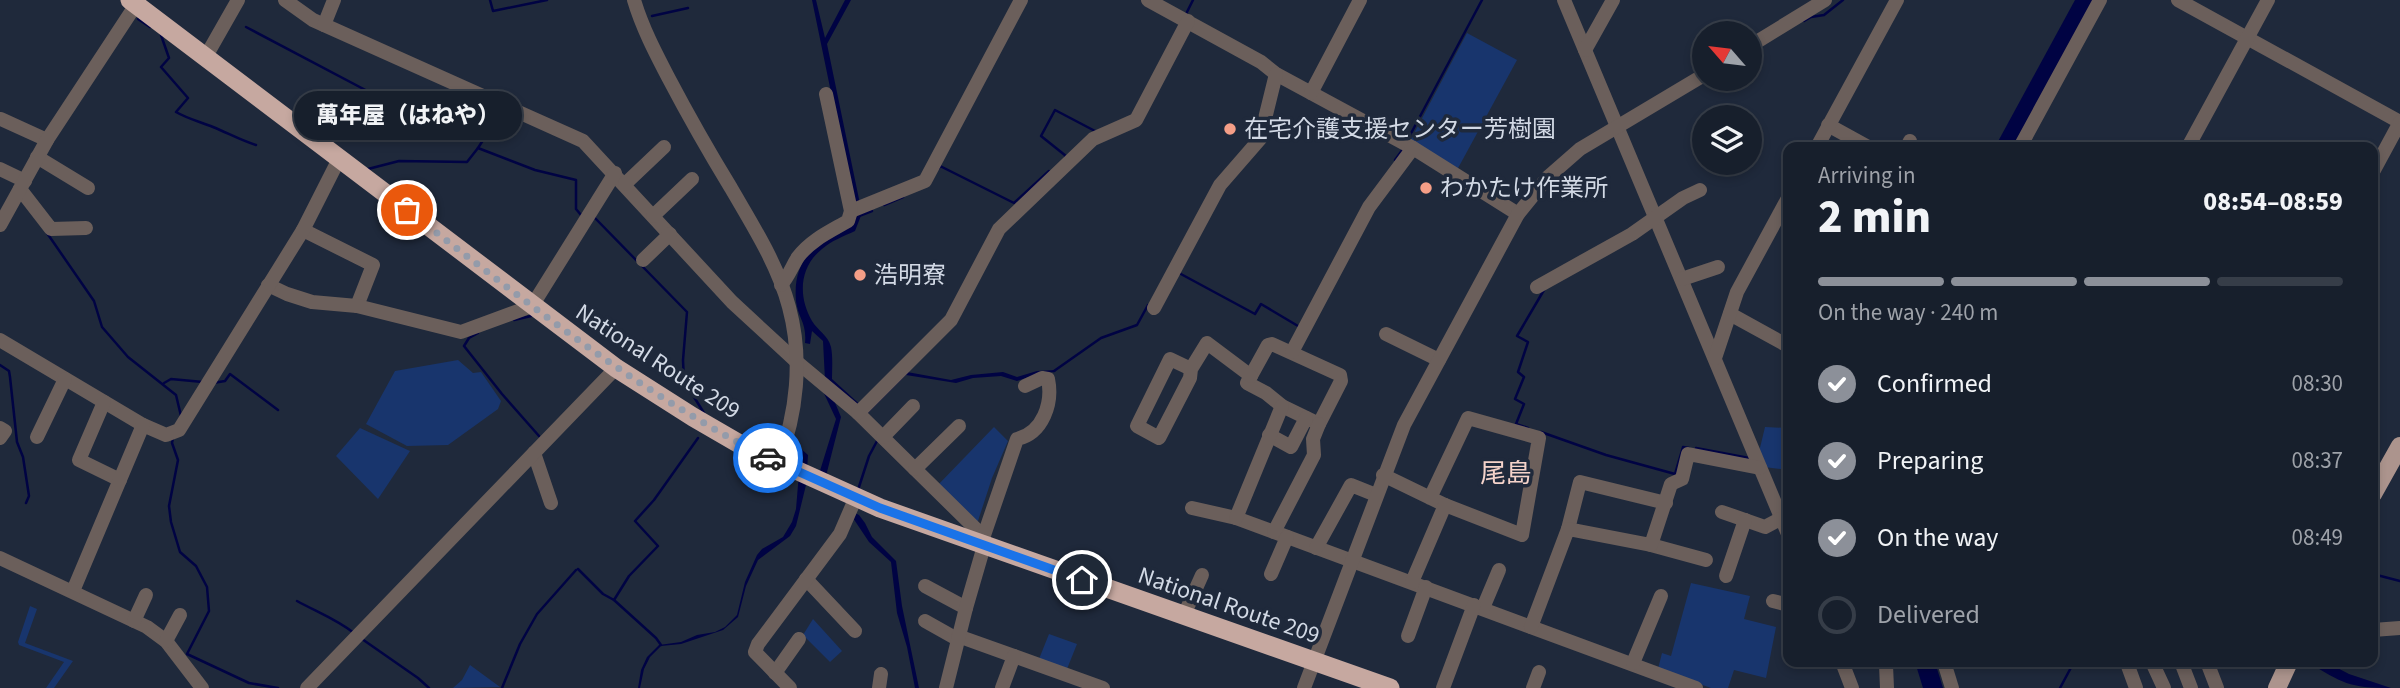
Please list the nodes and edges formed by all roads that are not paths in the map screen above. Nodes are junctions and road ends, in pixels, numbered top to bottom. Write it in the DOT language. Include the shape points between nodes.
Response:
graph roads {
  1 [pos="238,0"];
  2 [pos="285,0"];
  3 [pos="334,0"];
  4 [pos="634,0"];
  5 [pos="1021,0"];
  6 [pos="1148,0"];
  7 [pos="1360,0"];
  8 [pos="1564,0"];
  9 [pos="1613,0"];
  10 [pos="1825,0"];
  11 [pos="1897,0"];
  12 [pos="2100,0"];
  13 [pos="2178,0"];
  14 [pos="2269,0"];
  15 [pos="135,2"];
  16 [pos="1188,21"];
  17 [pos="324,25"];
  18 [pos="2248,38"];
  19 [pos="1762,39"];
  20 [pos="1585,50"];
  21 [pos="205,58"];
  22 [pos="1276,74"];
  23 [pos="1692,82"];
  24 [pos="1311,93"];
  25 [pos="826,94"];
  26 [pos="1,119"];
  27 [pos="2400,122"];
  28 [pos="1828,125"];
  29 [pos="1619,128"];
  30 [pos="47,140"];
  31 [pos="1820,142"];
  32 [pos="1859,142"];
  33 [pos="2023,142"];
  34 [pos="2191,142"];
  35 [pos="664,147"];
  36 [pos="1413,148"];
  37 [pos="37,158"];
  38 [pos="339,159"];
  39 [pos="2378,163"];
  40 [pos="0,169"];
  41 [pos="620,179"];
  42 [pos="692,179"];
  43 [pos="23,185"];
  44 [pos="88,188"];
  45 [pos="1700,190"];
  46 [pos="1783,207"];
  47 [pos="851,211"];
  48 [pos="1518,214"];
  49 [pos="653,216"];
  50 [pos="1655,218"];
  51 [pos="0,225"];
  52 [pos="86,228"];
  53 [pos="303,230"];
  54 [pos="670,234"];
  55 [pos="643,260"];
  56 [pos="1718,267"];
  57 [pos="1682,279"];
  58 [pos="268,285"];
  59 [pos="781,285"];
  60 [pos="1537,287"];
  61 [pos="357,306"];
  62 [pos="532,306"];
  63 [pos="1154,308"];
  64 [pos="1730,314"];
  65 [pos="1385,334"];
  66 [pos="0,340"];
  67 [pos="1783,343"];
  68 [pos="1292,352"];
  69 [pos="1715,358"];
  70 [pos="1439,360"];
  71 [pos="797,362"];
  72 [pos="616,368"];
  73 [pos="1191,369"];
  74 [pos="1251,376"];
  75 [pos="65,379"];
  76 [pos="1025,386"];
  77 [pos="104,402"];
  78 [pos="1282,405"];
  79 [pos="914,406"];
  80 [pos="858,413"];
  81 [pos="1312,421"];
  82 [pos="142,425"];
  83 [pos="959,426"];
  84 [pos="0,428"];
  85 [pos="1269,435"];
  86 [pos="37,437"];
  87 [pos="883,437"];
  88 [pos="0,438"];
  89 [pos="2400,446"];
  90 [pos="534,453"];
  91 [pos="778,463"];
  92 [pos="1760,468"];
  93 [pos="915,469"];
  94 [pos="1383,475"];
  95 [pos="120,480"];
  96 [pos="2378,485"];
  97 [pos="1376,495"];
  98 [pos="856,497"];
  99 [pos="1430,498"];
  100 [pos="551,503"];
  101 [pos="1666,503"];
  102 [pos="1444,505"];
  103 [pos="1192,508"];
  104 [pos="1722,512"];
  105 [pos="1236,517"];
  106 [pos="1782,518"];
  107 [pos="1745,520"];
  108 [pos="1568,529"];
  109 [pos="1280,535"];
  110 [pos="983,542"];
  111 [pos="1651,545"];
  112 [pos="1316,548"];
  113 [pos="0,558"];
  114 [pos="1706,560"];
  115 [pos="1352,561"];
  116 [pos="1499,570"];
  117 [pos="1271,574"];
  118 [pos="1202,575"];
  119 [pos="1726,576"];
  120 [pos="806,579"];
  121 [pos="1419,585"];
  122 [pos="925,586"];
  123 [pos="72,591"];
  124 [pos="146,595"];
  125 [pos="1661,596"];
  126 [pos="1773,601"];
  127 [pos="1783,604"];
  128 [pos="1478,607"];
  129 [pos="966,608"];
  130 [pos="180,615"];
  131 [pos="1184,615"];
  132 [pos="134,621"];
  133 [pos="925,621"];
  134 [pos="1531,627"];
  135 [pos="2400,628"];
  136 [pos="2378,630"];
  137 [pos="855,631"];
  138 [pos="1408,636"];
  139 [pos="958,638"];
  140 [pos="799,639"];
  141 [pos="166,641"];
  142 [pos="1014,656"];
  143 [pos="1315,661"];
  144 [pos="1633,663"];
  145 [pos="1844,667"];
  146 [pos="1886,667"];
  147 [pos="1946,667"];
  148 [pos="2128,667"];
  149 [pos="2154,667"];
  150 [pos="2183,667"];
  151 [pos="2209,667"];
  152 [pos="2287,667"];
  153 [pos="1539,672"];
  154 [pos="775,673"];
  155 [pos="1658,673"];
  156 [pos="1081,684"];
  157 [pos="202,688"];
  158 [pos="307,688"];
  159 [pos="790,688"];
  160 [pos="946,688"];
  161 [pos="1002,688"];
  162 [pos="1103,688"];
  163 [pos="1304,688"];
  164 [pos="1390,688"];
  165 [pos="1443,688"];
  166 [pos="1533,688"];
  167 [pos="1653,688"];
  168 [pos="1696,688"];
  169 [pos="1852,688"];
  170 [pos="1887,688"];
  171 [pos="1952,688"];
  172 [pos="2136,688"];
  173 [pos="2164,688"];
  174 [pos="2191,688"];
  175 [pos="2217,688"];
  176 [pos="2277,688"];
  1 -- 21 [label="street"];
  2 -- 17 [label="street"];
  3 -- 17 [label="street"];
  4 -- 59 [label="street" via="678,96 759,237"];
  5 -- 47 [label="street" via="925,181"];
  6 -- 16 [label="street"];
  7 -- 24 [label="street"];
  8 -- 20 [label="street"];
  9 -- 20 [label="street"];
  10 -- 19 [label="street"];
  11 -- 28 [label="street"];
  12 -- 33 [label="street"];
  13 -- 18 [label="street"];
  14 -- 18 [label="street"];
  15 -- 21 [label="highway, National Route 209"];
  15 -- 30 [label="street"];
  16 -- 22 [label="street"];
  16 -- 80 [label="street" via="1136,121 1093,139 999,229 951,320"];
  17 -- 41 [label="street" via="583,141"];
  18 -- 27 [label="street"];
  18 -- 34 [label="street"];
  20 -- 29 [label="street"];
  21 -- 38 [label="highway, National Route 209"];
  22 -- 24 [label="street"];
  22 -- 63 [label="street" via="1260,139 1220,185"];
  23 -- 29 [label="street"];
  24 -- 36 [label="street"];
  25 -- 47 [label="street"];
  26 -- 30 [label="street"];
  27 -- 39 [label="street"];
  28 -- 31 [label="street"];
  28 -- 32 [label="street"];
  29 -- 48 [label="street" via="1572,156"];
  29 -- 50 [label="street"];
  30 -- 37 [label="street"];
  35 -- 41 [label="street"];
  36 -- 48 [label="street"];
  36 -- 68 [label="street" via="1369,207"];
  37 -- 43 [label="street"];
  37 -- 44 [label="street"];
  38 -- 53 [label="street"];
  38 -- 62 [label="highway, National Route 209"];
  40 -- 43 [label="street"];
  41 -- 49 [label="street"];
  41 -- 62 [label="street"];
  42 -- 49 [label="street"];
  43 -- 51 [label="street"];
  43 -- 52 [label="street" via="51,229"];
  45 -- 50 [label="street"];
  46 -- 64 [label="street" via="1737,292"];
  47 -- 59 [label="street" via="848,221 810,243"];
  48 -- 70 [label="street"];
  49 -- 54 [label="street"];
  50 -- 57 [label="street"];
  50 -- 60 [label="street"];
  53 -- 58 [label="street"];
  53 -- 61 [label="street" via="373,265"];
  54 -- 55 [label="street"];
  54 -- 71 [label="street" via="732,302"];
  56 -- 57 [label="street"];
  57 -- 69 [label="street"];
  58 -- 61 [label="street" via="312,302"];
  58 -- 82 [label="street" via="179,430 166,435"];
  59 -- 71 [label="street"];
  61 -- 62 [label="street" via="461,332"];
  62 -- 72 [label="highway, National Route 209"];
  64 -- 67 [label="street"];
  64 -- 69 [label="street"];
  65 -- 70 [label="street"];
  66 -- 75 [label="street"];
  68 -- 74 [label="street" via="1268,345"];
  68 -- 81 [label="street" via="1340,375 1342,381"];
  69 -- 92 [label="street"];
  70 -- 94 [label="street"];
  71 -- 80 [label="street"];
  71 -- 91 [label="street" via="790,425"];
  72 -- 90 [label="street"];
  72 -- 91 [label="highway, National Route 209" via="693,418"];
  73 -- 73 [label="street" via="1159,438 1137,426 1170,359"];
  73 -- 74 [label="street" via="1207,343"];
  74 -- 78 [label="street" via="1247,383"];
  75 -- 77 [label="street"];
  75 -- 86 [label="street"];
  76 -- 110 [label="street" via="1048,379 1049,404 1033,432 1017,439"];
  77 -- 82 [label="street"];
  77 -- 95 [label="street" via="79,460"];
  78 -- 81 [label="street"];
  78 -- 85 [label="street"];
  79 -- 87 [label="street"];
  80 -- 87 [label="street"];
  81 -- 85 [label="street" via="1291,447"];
  81 -- 109 [label="street" via="1314,455"];
  82 -- 95 [label="street"];
  83 -- 93 [label="street"];
  84 -- 88 [label="street" via="5,431"];
  85 -- 105 [label="street"];
  87 -- 93 [label="street"];
  89 -- 96 [label="main road"];
  90 -- 100 [label="street"];
  90 -- 158 [label="street"];
  91 -- 98 [label="highway, National Route 209"];
  92 -- 101 [label="street" via="1688,454 1682,479 1671,484"];
  92 -- 106 [label="street"];
  93 -- 110 [label="street"];
  94 -- 97 [label="street"];
  94 -- 99 [label="street"];
  95 -- 123 [label="street"];
  97 -- 112 [label="street" via="1351,485"];
  97 -- 115 [label="street"];
  98 -- 110 [label="highway, National Route 209"];
  98 -- 120 [label="street" via="839,534"];
  99 -- 102 [label="street"];
  99 -- 102 [label="street" via="1468,418 1539,438 1522,535"];
  101 -- 108 [label="street" via="1580,482"];
  101 -- 111 [label="street"];
  102 -- 121 [label="street"];
  103 -- 105 [label="street"];
  104 -- 107 [label="street"];
  105 -- 109 [label="street"];
  106 -- 107 [label="street" via="1765,527"];
  107 -- 119 [label="street"];
  108 -- 111 [label="street"];
  108 -- 134 [label="street"];
  109 -- 112 [label="street"];
  109 -- 117 [label="street"];
  110 -- 129 [label="street"];
  110 -- 131 [label="highway, National Route 209"];
  111 -- 114 [label="street"];
  112 -- 115 [label="street"];
  113 -- 123 [label="street"];
  115 -- 121 [label="street"];
  115 -- 143 [label="street"];
  116 -- 128 [label="street"];
  118 -- 131 [label="street"];
  120 -- 137 [label="street"];
  120 -- 154 [label="street" via="755,652"];
  121 -- 128 [label="street"];
  121 -- 138 [label="street"];
  122 -- 129 [label="street"];
  123 -- 132 [label="street"];
  124 -- 132 [label="street"];
  125 -- 144 [label="street"];
  126 -- 127 [label="street"];
  128 -- 134 [label="street"];
  128 -- 165 [label="street"];
  129 -- 139 [label="street"];
  130 -- 141 [label="street"];
  131 -- 143 [label="highway, National Route 209"];
  132 -- 141 [label="street"];
  133 -- 139 [label="street"];
  134 -- 144 [label="street"];
  135 -- 136 [label="street"];
  139 -- 142 [label="street"];
  139 -- 160 [label="street"];
  140 -- 154 [label="street"];
  141 -- 157 [label="street"];
  142 -- 156 [label="street"];
  142 -- 161 [label="street"];
  143 -- 163 [label="street"];
  143 -- 164 [label="highway, National Route 209"];
  144 -- 155 [label="street"];
  145 -- 169 [label="street"];
  146 -- 170 [label="street"];
  147 -- 171 [label="street"];
  148 -- 172 [label="street"];
  149 -- 173 [label="street"];
  150 -- 174 [label="street"];
  151 -- 175 [label="street"];
  152 -- 176 [label="main road"];
  153 -- 166 [label="street"];
  154 -- 159 [label="street"];
  155 -- 167 [label="street"];
  155 -- 168 [label="street"];
  156 -- 162 [label="street"];
}
